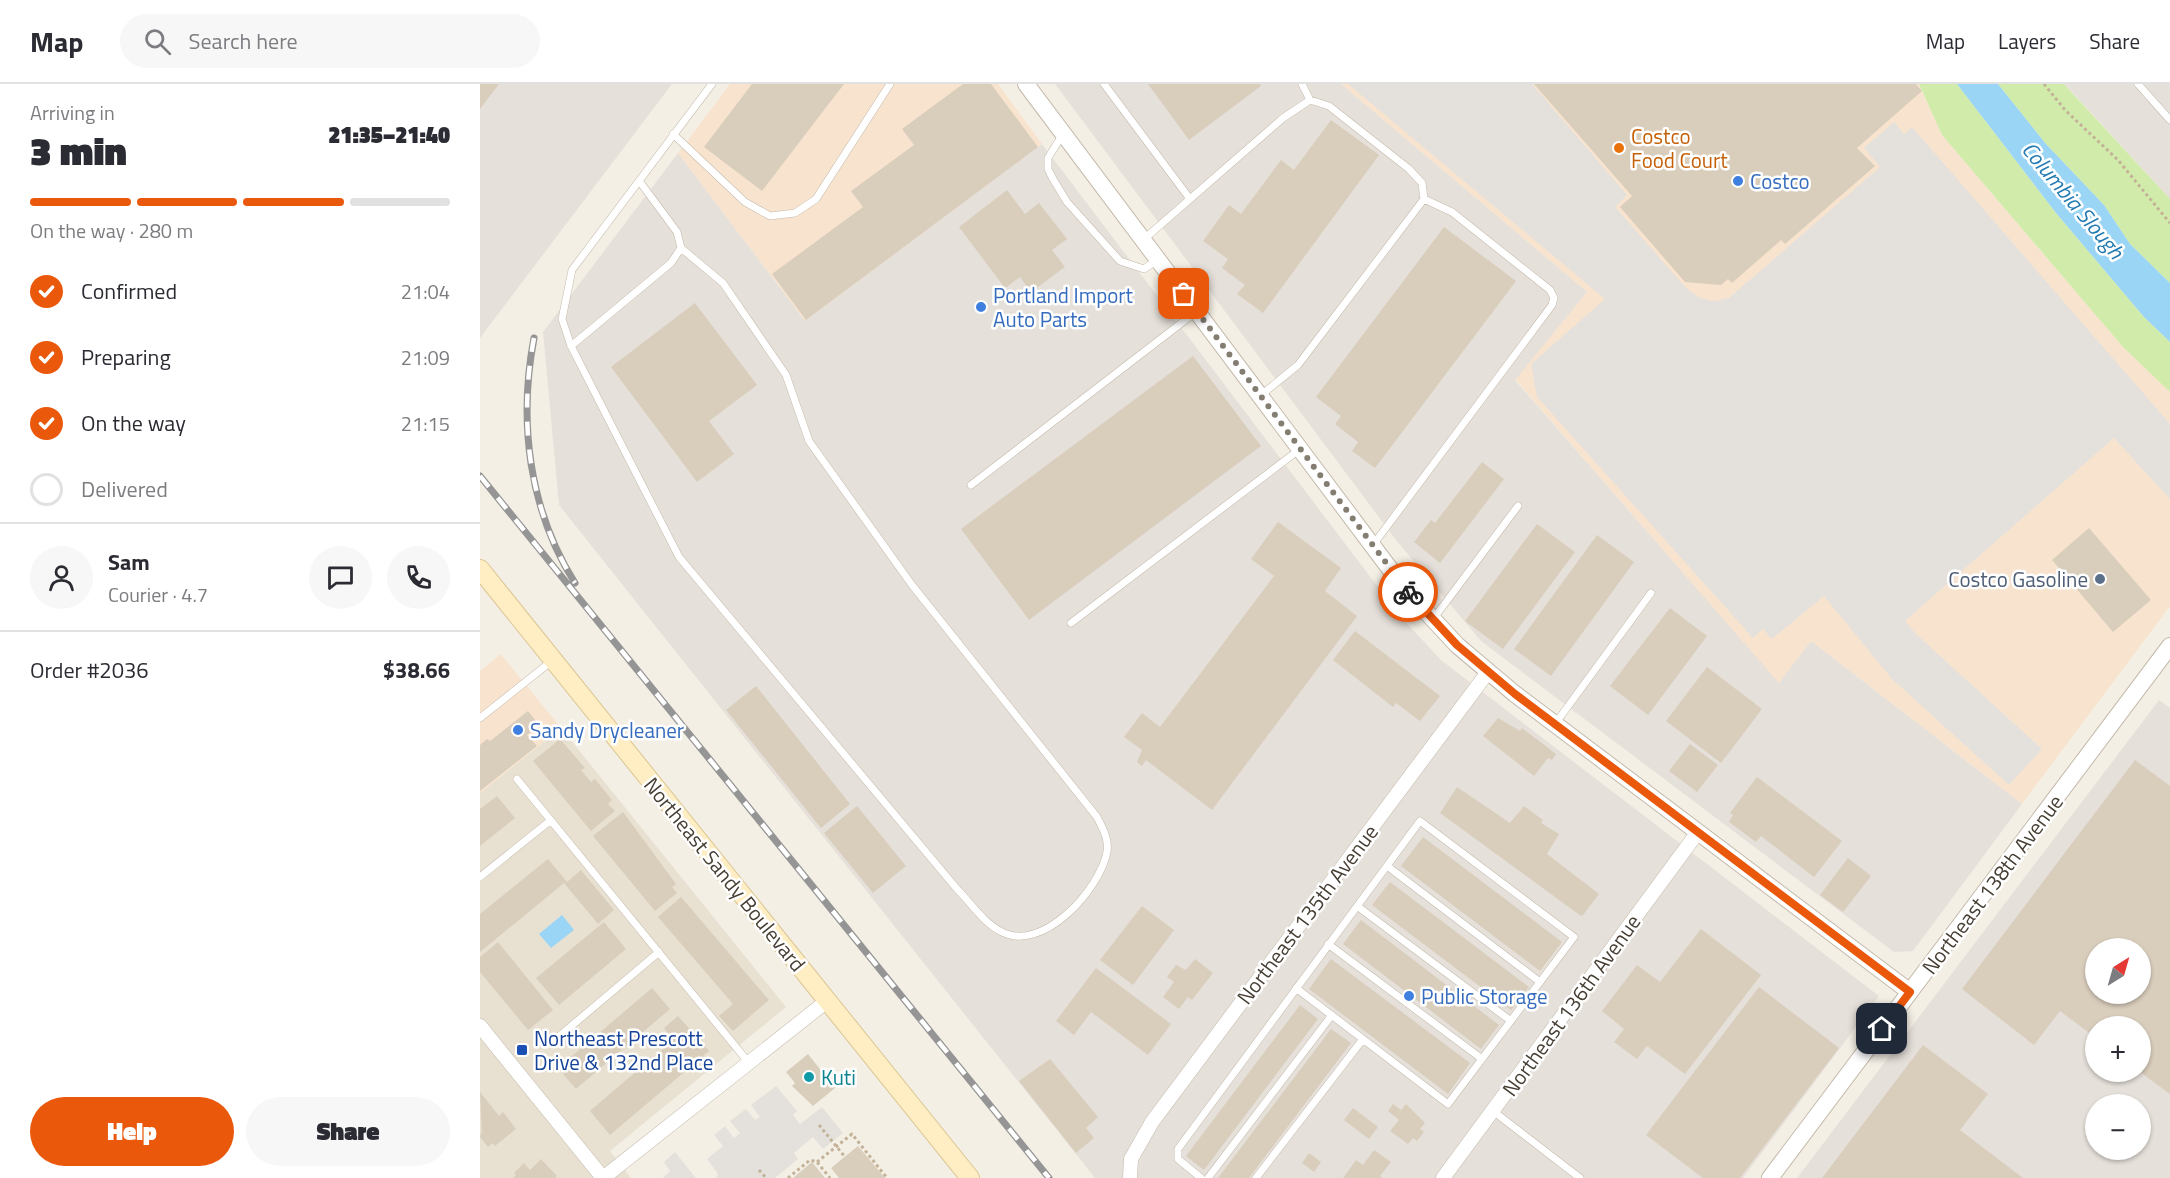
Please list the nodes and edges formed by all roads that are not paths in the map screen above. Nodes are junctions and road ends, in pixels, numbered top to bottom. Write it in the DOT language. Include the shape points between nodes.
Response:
graph roads {
  1 [pos="712,84"];
  2 [pos="890,84"];
  3 [pos="1026,84"];
  4 [pos="1104,84"];
  5 [pos="1302,84"];
  6 [pos="2138,84"];
  7 [pos="1311,100"];
  8 [pos="2170,120"];
  9 [pos="673,134"];
  10 [pos="1063,134"];
  11 [pos="640,182"];
  12 [pos="1190,199"];
  13 [pos="1424,199"];
  14 [pos="1143,240"];
  15 [pos="681,248"];
  16 [pos="1158,260"];
  17 [pos="1197,311"];
  18 [pos="572,346"];
  19 [pos="1260,396"];
  20 [pos="1300,449"];
  21 [pos="971,485"];
  22 [pos="1518,506"];
  23 [pos="1373,546"];
  24 [pos="480,569"];
  25 [pos="1651,593"];
  26 [pos="1432,621"];
  27 [pos="1071,623"];
  28 [pos="2170,646"];
  29 [pos="553,660"];
  30 [pos="1488,672"];
  31 [pos="480,718"];
  32 [pos="1555,724"];
  33 [pos="517,779"];
  34 [pos="551,820"];
  35 [pos="1698,832"];
  36 [pos="1387,866"];
  37 [pos="480,877"];
  38 [pos="1357,906"];
  39 [pos="1329,944"];
  40 [pos="659,952"];
  41 [pos="1540,982"];
  42 [pos="1296,988"];
  43 [pos="1910,992"];
  44 [pos="827,1001"];
  45 [pos="1332,1015"];
  46 [pos="1510,1021"];
  47 [pos="483,1035"];
  48 [pos="1363,1039"];
  49 [pos="550,1044"];
  50 [pos="1482,1059"];
  51 [pos="749,1063"];
  52 [pos="1493,1111"];
  53 [pos="603,1178"];
  54 [pos="969,1178"];
  55 [pos="1130,1178"];
  56 [pos="1201,1178"];
  57 [pos="1208,1178"];
  58 [pos="1257,1178"];
  59 [pos="1443,1178"];
  60 [pos="1580,1178"];
  61 [pos="1770,1178"];
  1 -- 9 [label="lane"];
  2 -- 9 [label="lane" via="816,199 795,213 770,216 745,202"];
  3 -- 10 [label="street"];
  4 -- 12 [label="lane"];
  5 -- 7 [label="lane"];
  6 -- 8 [label="lane"];
  7 -- 12 [label="lane" via="1283,118"];
  7 -- 13 [label="lane" via="1329,106 1409,169 1422,183"];
  9 -- 11 [label="lane"];
  10 -- 14 [label="street"];
  10 -- 16 [label="lane" via="1048,158 1048,169 1067,202 1120,261 1144,269"];
  11 -- 15 [label="lane" via="677,232"];
  11 -- 18 [label="lane" via="572,270 562,318"];
  12 -- 14 [label="lane"];
  13 -- 19 [label="lane" via="1298,365"];
  13 -- 23 [label="lane" via="1452,212 1550,290 1554,298"];
  14 -- 16 [label="street"];
  15 -- 18 [label="lane" via="671,263"];
  15 -- 18 [label="lane" via="723,283 786,375 809,441 912,585 1097,817 1107,835 1107,851 1099,875 1059,921 1038,933 1000,932 957,889 679,557"];
  16 -- 17 [label="street"];
  17 -- 19 [label="street"];
  17 -- 21 [label="lane"];
  19 -- 20 [label="street"];
  20 -- 23 [label="street"];
  20 -- 27 [label="lane"];
  22 -- 26 [label="lane"];
  23 -- 26 [label="street"];
  24 -- 29 [label="main road, Northeast Sandy Boulevard"];
  25 -- 32 [label="lane"];
  26 -- 30 [label="street"];
  28 -- 43 [label="street, Northeast 138th Avenue"];
  29 -- 31 [label="lane"];
  29 -- 44 [label="main road, Northeast Sandy Boulevard"];
  30 -- 32 [label="street"];
  30 -- 55 [label="street, Northeast 135th Avenue" via="1152,1122 1131,1159"];
  32 -- 35 [label="street"];
  33 -- 34 [label="lane"];
  34 -- 37 [label="lane"];
  34 -- 40 [label="lane"];
  35 -- 43 [label="street"];
  35 -- 52 [label="street, Northeast 136th Avenue"];
  36 -- 38 [label="lane"];
  36 -- 41 [label="lane"];
  36 -- 41 [label="lane" via="1420,821 1574,937"];
  38 -- 39 [label="lane"];
  38 -- 46 [label="lane"];
  39 -- 42 [label="lane"];
  39 -- 50 [label="lane"];
  40 -- 49 [label="lane"];
  40 -- 51 [label="lane"];
  41 -- 46 [label="lane"];
  42 -- 45 [label="lane"];
  42 -- 56 [label="lane" via="1178,1149 1178,1159"];
  43 -- 61 [label="street, Northeast 138th Avenue"];
  44 -- 51 [label="street"];
  44 -- 54 [label="main road, Northeast Sandy Boulevard"];
  45 -- 48 [label="lane"];
  45 -- 57 [label="lane"];
  46 -- 50 [label="lane"];
  47 -- 53 [label="street"];
  48 -- 50 [label="lane" via="1448,1104"];
  48 -- 58 [label="lane"];
  51 -- 53 [label="street"];
  52 -- 59 [label="street, Northeast 136th Avenue"];
  52 -- 60 [label="lane"];
}
